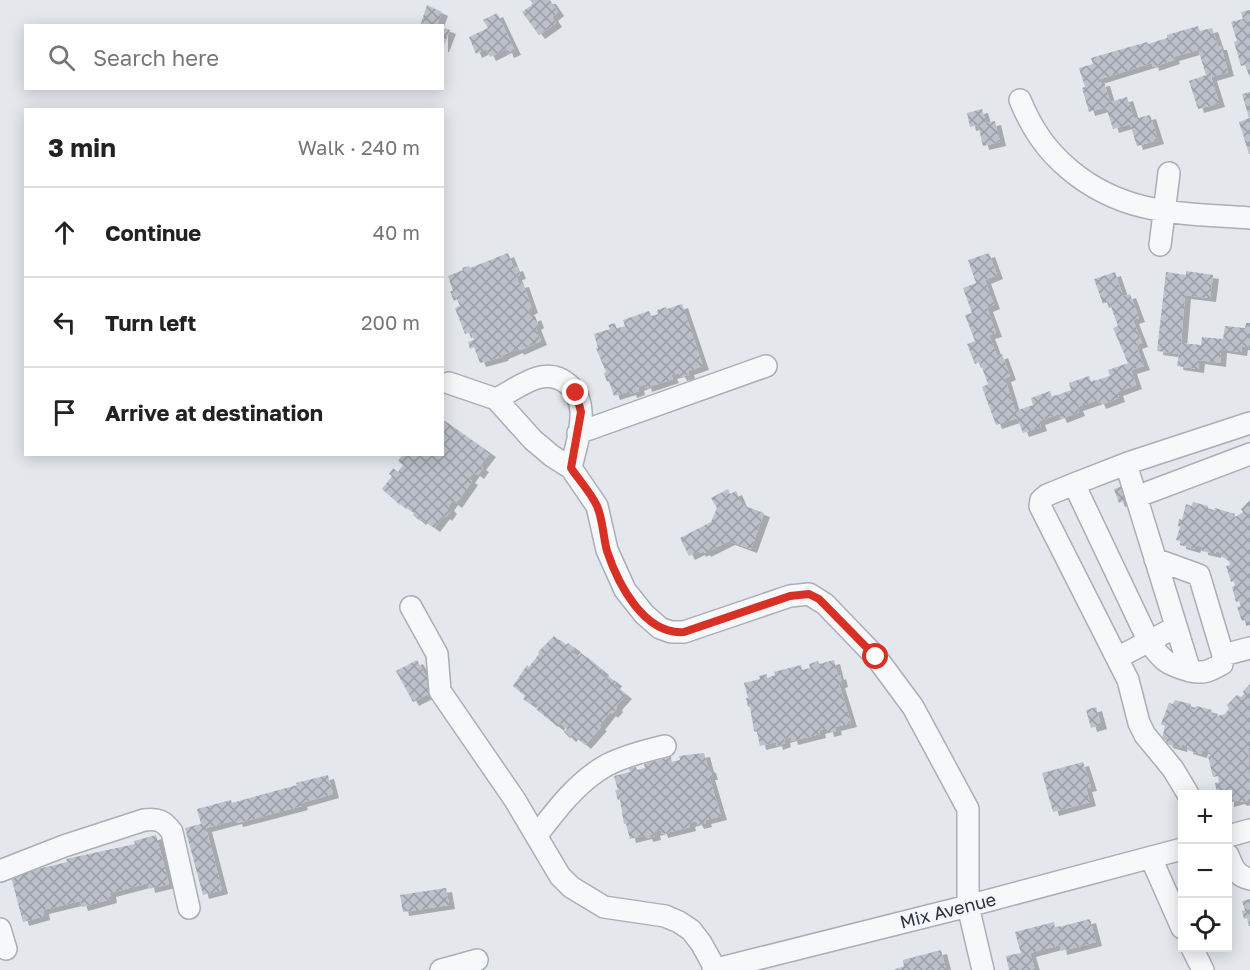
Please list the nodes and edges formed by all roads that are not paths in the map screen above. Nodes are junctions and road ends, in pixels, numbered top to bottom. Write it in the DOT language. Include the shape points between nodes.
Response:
graph roads {
  1 [pos="1020,100"];
  2 [pos="1169,173"];
  3 [pos="1164,212"];
  4 [pos="1250,218"];
  5 [pos="1160,245"];
  6 [pos="766,366"];
  7 [pos="449,383"];
  8 [pos="496,399"];
  9 [pos="1250,423"];
  10 [pos="578,433"];
  11 [pos="1250,454"];
  12 [pos="1126,464"];
  13 [pos="571,468"];
  14 [pos="1074,484"];
  15 [pos="1136,497"];
  16 [pos="1155,559"];
  17 [pos="411,607"];
  18 [pos="1176,627"];
  19 [pos="1149,642"];
  20 [pos="1250,648"];
  21 [pos="1223,655"];
  22 [pos="1117,658"];
  23 [pos="1190,671"];
  24 [pos="665,746"];
  25 [pos="1185,790"];
  26 [pos="1250,830"];
  27 [pos="537,835"];
  28 [pos="1232,835"];
  29 [pos="1178,850"];
  30 [pos="1151,858"];
  31 [pos="1232,867"];
  32 [pos="0,871"];
  33 [pos="1250,879"];
  34 [pos="968,906"];
  35 [pos="189,908"];
  36 [pos="1178,919"];
  37 [pos="0,929"];
  38 [pos="6,949"];
  39 [pos="1194,952"];
  40 [pos="477,960"];
  41 [pos="441,970"];
  42 [pos="715,970"];
  43 [pos="983,970"];
  44 [pos="1203,970"];
  1 -- 3 [label="street" via="1033,128 1053,156 1082,180 1107,196"];
  2 -- 3 [label="street"];
  3 -- 4 [label="street"];
  3 -- 5 [label="street"];
  6 -- 10 [label="street"];
  7 -- 8 [label="street"];
  8 -- 10 [label="street" via="537,378 556,376 576,393 581,412"];
  8 -- 13 [label="street" via="533,440"];
  9 -- 12 [label="street"];
  10 -- 13 [label="street"];
  11 -- 15 [label="street"];
  12 -- 14 [label="street"];
  12 -- 15 [label="street"];
  13 -- 34 [label="street" via="597,506 607,550 625,590 660,628 684,632 790,596 809,594 859,638 913,707 968,809"];
  14 -- 19 [label="street"];
  14 -- 22 [label="street" via="1047,495 1040,506"];
  15 -- 16 [label="street"];
  16 -- 18 [label="street"];
  16 -- 21 [label="street" via="1199,575"];
  17 -- 27 [label="street" via="436,654 440,691"];
  18 -- 19 [label="street"];
  18 -- 23 [label="street"];
  19 -- 22 [label="street"];
  19 -- 23 [label="street" via="1162,659"];
  20 -- 21 [label="street"];
  21 -- 23 [label="street" via="1222,664 1210,671"];
  22 -- 25 [label="street" via="1145,735"];
  24 -- 27 [label="street" via="606,766 558,807"];
  26 -- 28 [label="street"];
  27 -- 42 [label="street" via="560,876 571,887 604,907 680,922 701,943"];
  29 -- 30 [label="street, Mix Avenue"];
  30 -- 34 [label="street, Mix Avenue"];
  30 -- 36 [label="street"];
  31 -- 33 [label="street"];
  32 -- 35 [label="street" via="73,843 154,819 164,822 172,832"];
  34 -- 42 [label="street, Mix Avenue"];
  34 -- 43 [label="street"];
  37 -- 38 [label="street"];
  39 -- 44 [label="street"];
  40 -- 41 [label="street"];
}
